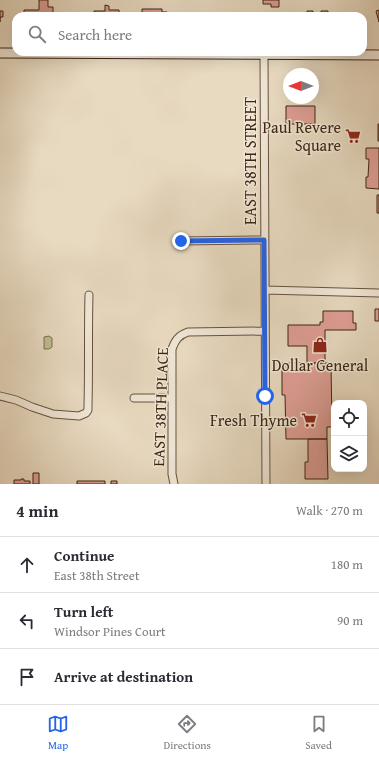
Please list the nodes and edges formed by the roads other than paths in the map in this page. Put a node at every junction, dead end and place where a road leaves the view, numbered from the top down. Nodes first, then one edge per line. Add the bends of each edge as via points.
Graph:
1 (0, 53) edge
2 (12, 53) edge
3 (367, 55) edge
4 (379, 55) edge
5 (264, 56) edge
6 (264, 240) junction
7 (181, 241) dead end
8 (265, 290) junction
9 (379, 293) edge
10 (89, 295) dead end
11 (265, 331) junction
12 (0, 396) edge
13 (134, 398) dead end
14 (172, 398) junction
15 (174, 484) edge
16 (266, 484) edge

1 - 2 main road
3 - 4 main road
5 - 6 street, EAST 38TH STREET
6 - 7 street
6 - 8 street, EAST 38TH STREET
8 - 9 street
8 - 11 street, EAST 38TH STREET
10 - 12 street via 86,413 79,416 53,414
11 - 14 street, EAST 38TH PLACE via 193,331 180,335 172,349
11 - 16 street, EAST 38TH STREET
13 - 14 street
14 - 15 street, EAST 38TH PLACE

